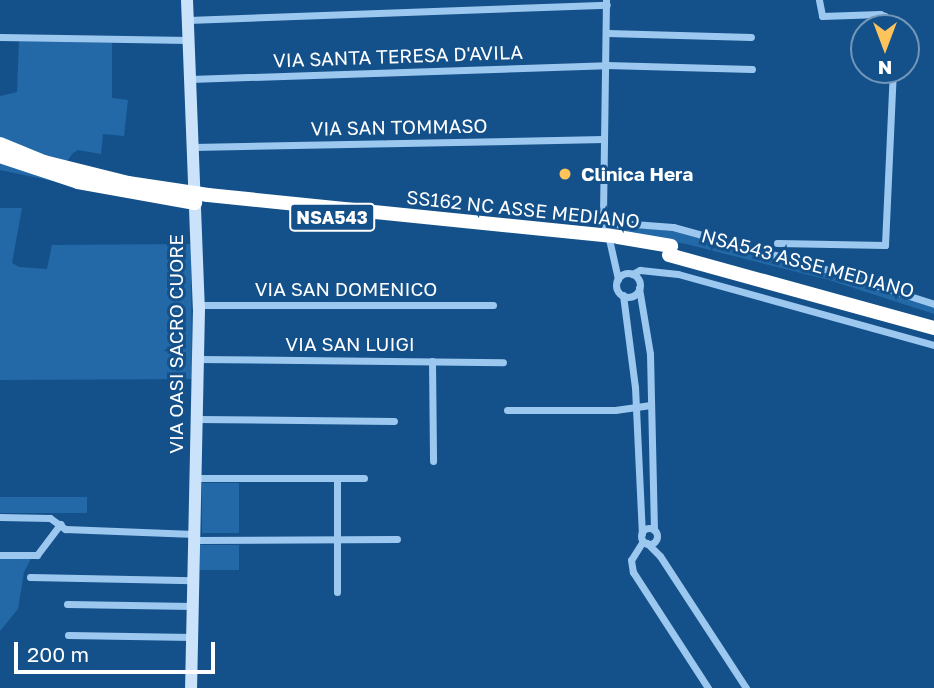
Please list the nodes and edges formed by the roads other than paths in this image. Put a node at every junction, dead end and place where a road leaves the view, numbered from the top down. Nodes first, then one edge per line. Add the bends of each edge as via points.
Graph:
1 (187, 0) edge
2 (819, 0) edge
3 (607, 3) edge
4 (850, 15) edge
5 (188, 20) junction
6 (607, 33) junction
7 (0, 37) edge
8 (751, 37) dead end
9 (189, 40) junction
10 (606, 65) junction
11 (752, 69) dead end
12 (191, 79) junction
13 (892, 84) edge
14 (604, 139) junction
15 (0, 144) edge
16 (193, 147) junction
17 (0, 156) edge
18 (606, 228) junction
19 (777, 243) dead end
20 (670, 251) junction
21 (625, 275) junction
22 (639, 288) junction
23 (623, 295) junction
24 (934, 304) edge
25 (198, 305) junction
26 (493, 305) dead end
27 (934, 318) edge
28 (934, 328) edge
29 (934, 345) edge
30 (198, 359) junction
31 (432, 361) junction
32 (503, 362) dead end
33 (637, 405) junction
34 (651, 405) junction
35 (507, 410) dead end
36 (197, 419) junction
37 (394, 421) dead end
38 (433, 461) dead end
39 (195, 478) junction
40 (337, 478) junction
41 (364, 478) dead end
42 (653, 501) junction
43 (641, 502) junction
44 (0, 517) edge
45 (60, 524) junction
46 (654, 530) junction
47 (194, 537) junction
48 (337, 538) junction
49 (397, 538) dead end
50 (644, 539) junction
51 (656, 540) junction
52 (0, 555) edge
53 (660, 556) junction
54 (30, 577) dead end
55 (193, 580) junction
56 (337, 592) dead end
57 (67, 604) dead end
58 (192, 606) junction
59 (68, 635) dead end
60 (192, 637) junction
61 (191, 688) edge
62 (708, 688) edge
63 (746, 688) edge

1 - 5 street, VIA OASI SACRO CUORE
2 - 4 street via 822,16
3 - 5 street
3 - 6 street
5 - 9 street, VIA OASI SACRO CUORE
6 - 8 street
6 - 10 street
7 - 9 street
9 - 12 street, VIA OASI SACRO CUORE
10 - 11 street, VIA SANTA TERESA D'AVILA
10 - 12 street, VIA SANTA TERESA D'AVILA
10 - 14 street
12 - 16 street, VIA OASI SACRO CUORE
13 - 19 street via 885,245
14 - 16 street, VIA SAN TOMMASO
14 - 18 street
15 - 20 highway, SS162 NC ASSE MEDIANO, bridge via 44,162 128,183 618,237
16 - 25 street, VIA OASI SACRO CUORE
17 - 20 highway, NSA543 ASSE MEDIANO / NSA543, bridge via 131,194
18 - 21 street via 612,264
18 - 24 street via 620,223 673,227
20 - 27 highway, NSA543 ASSE MEDIANO / NSA543
20 - 28 highway, SS162 NC ASSE MEDIANO
21 - 22 street
21 - 23 street via 618,289
21 - 29 street via 640,270 678,274
22 - 23 street via 632,297
22 - 34 street via 649,341
23 - 33 street
25 - 26 street, VIA SAN DOMENICO
25 - 30 street, VIA OASI SACRO CUORE
30 - 31 street, VIA SAN LUIGI
30 - 36 street, VIA OASI SACRO CUORE
31 - 32 street, VIA SAN LUIGI
31 - 38 street
33 - 34 street
33 - 35 street via 615,410
33 - 43 street
34 - 42 street
36 - 37 street
36 - 39 street, VIA OASI SACRO CUORE
39 - 40 street
39 - 47 street, VIA OASI SACRO CUORE
40 - 41 street
40 - 48 street
42 - 43 street
42 - 46 street
43 - 50 street
44 - 45 street via 50,517
45 - 47 street via 65,530
45 - 52 street via 37,555
46 - 50 street via 647,529
46 - 51 street
47 - 48 street
47 - 55 street, VIA OASI SACRO CUORE
48 - 49 street
48 - 56 street
50 - 51 street
50 - 53 street
50 - 62 street via 631,560 633,572
51 - 53 street
53 - 63 street
54 - 55 street
55 - 58 street, VIA OASI SACRO CUORE
57 - 58 street
58 - 60 street, VIA OASI SACRO CUORE
59 - 60 street
60 - 61 street, VIA OASI SACRO CUORE

